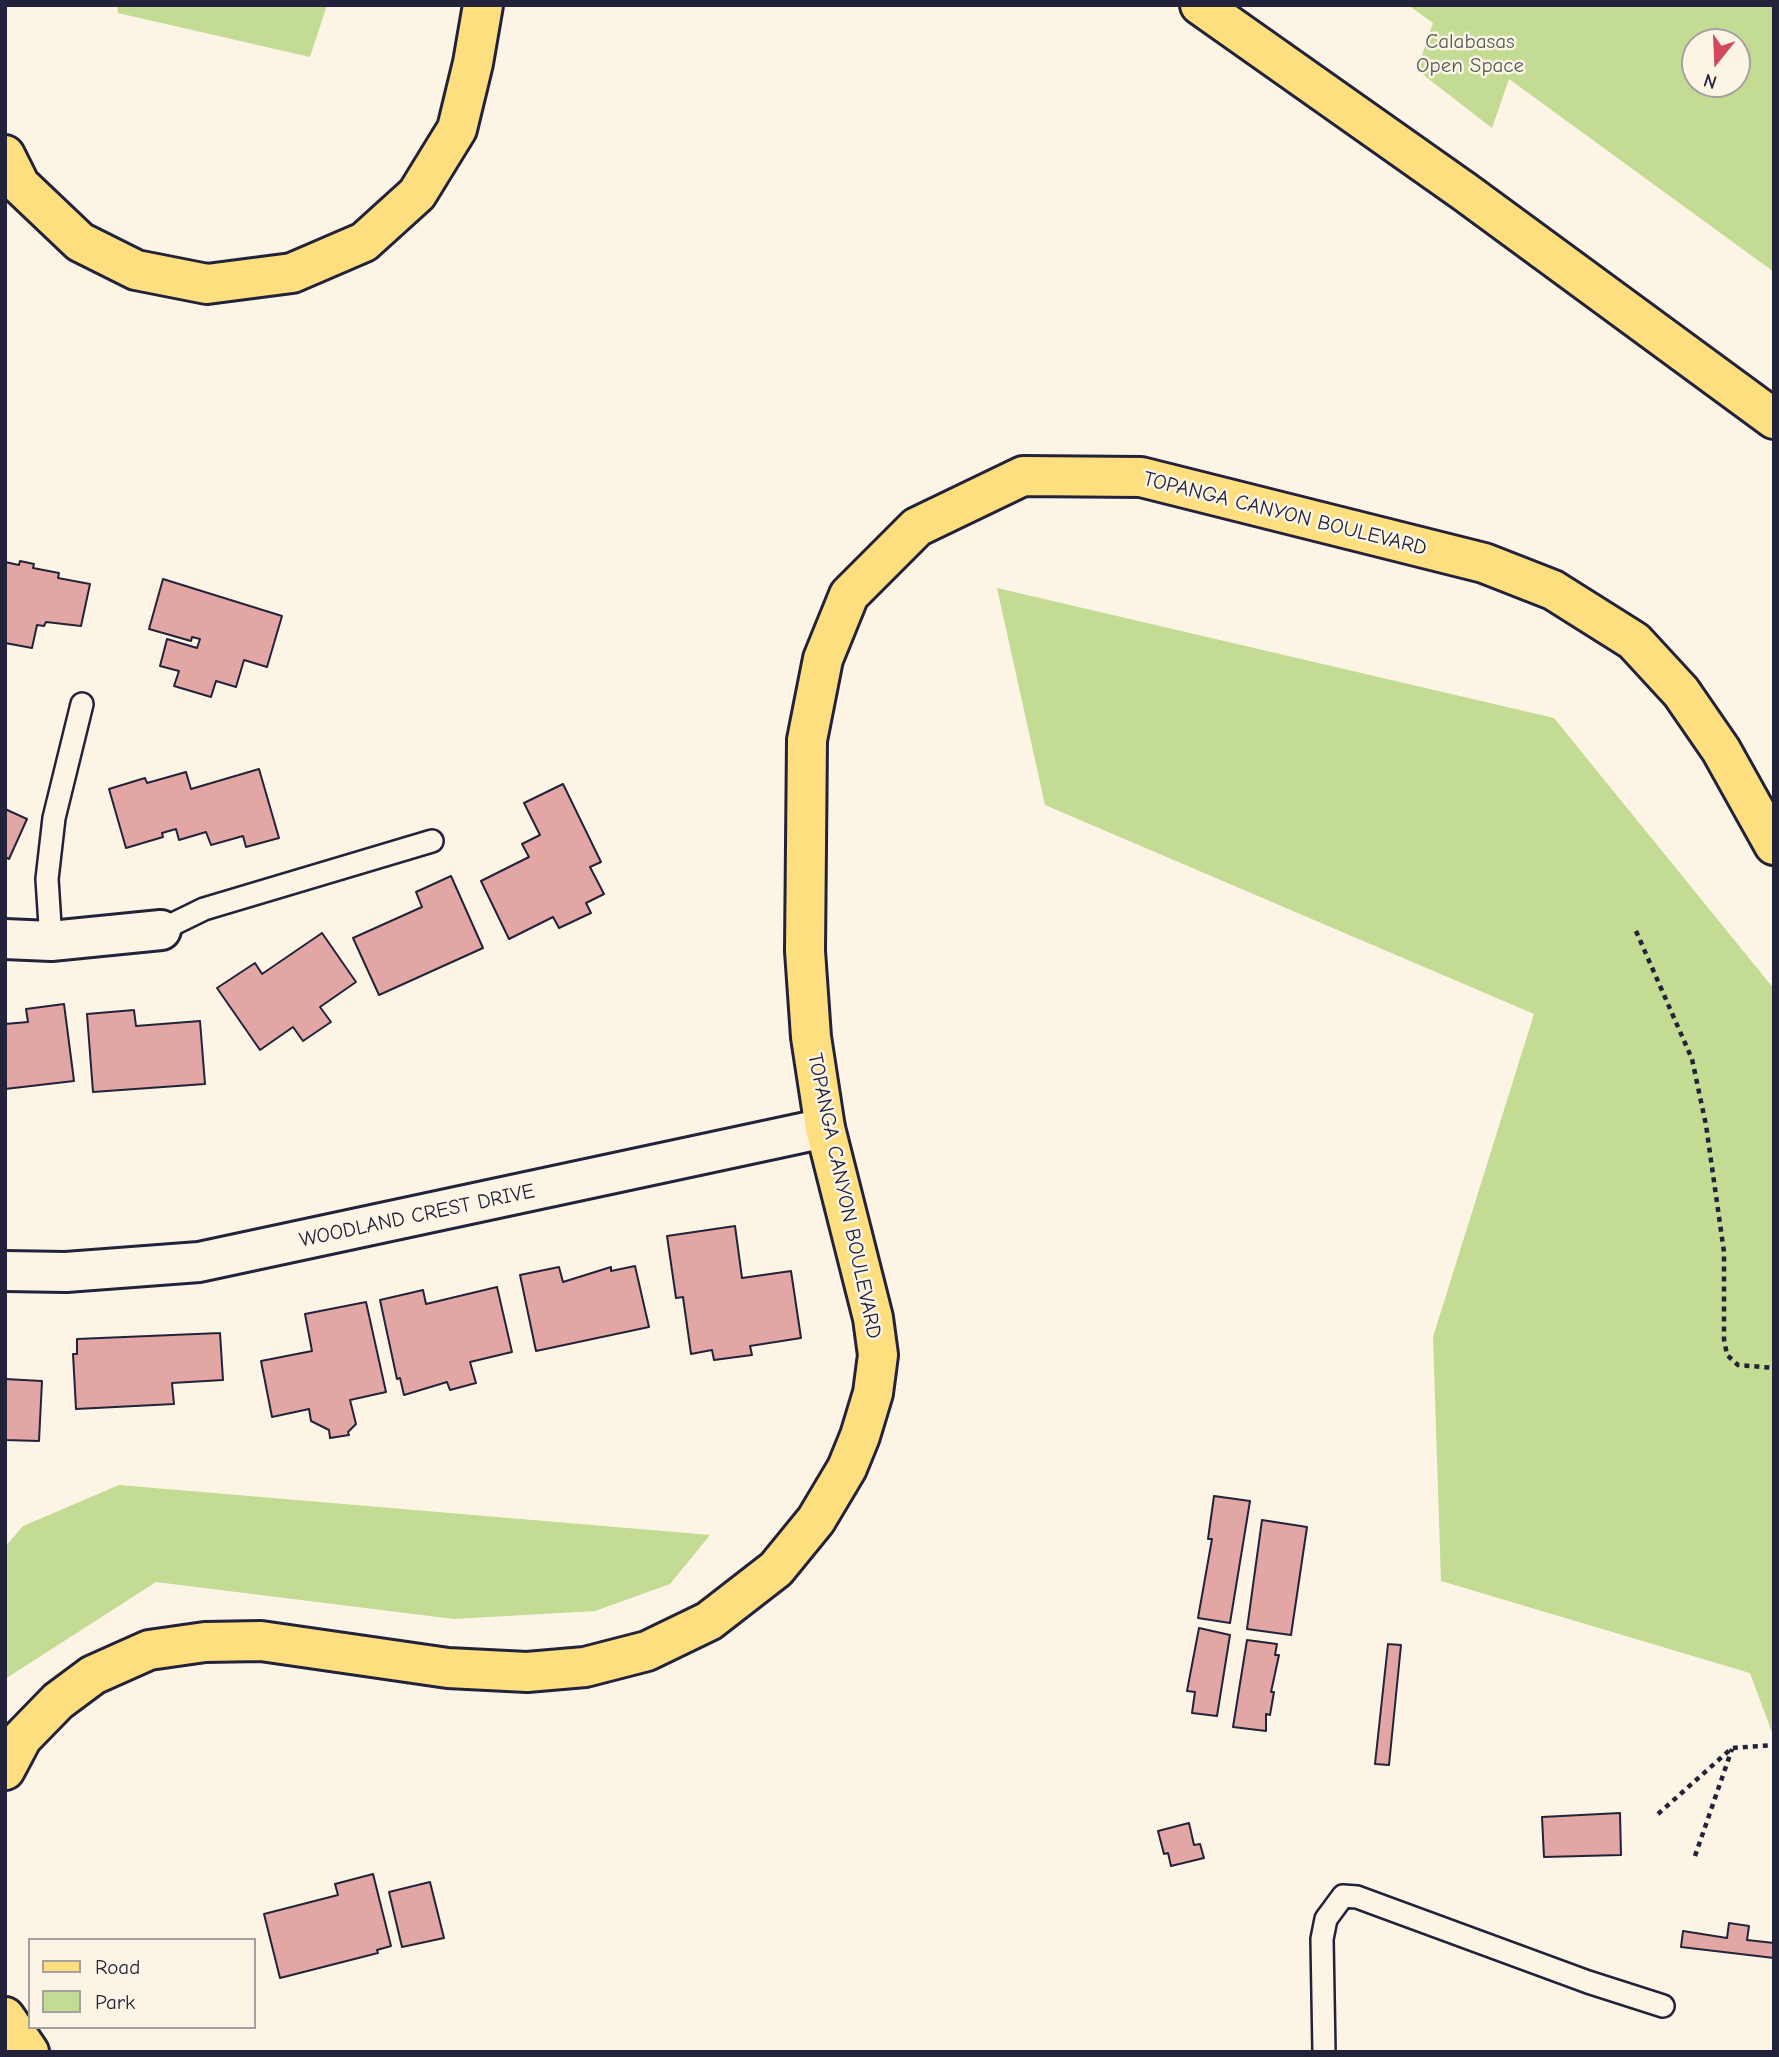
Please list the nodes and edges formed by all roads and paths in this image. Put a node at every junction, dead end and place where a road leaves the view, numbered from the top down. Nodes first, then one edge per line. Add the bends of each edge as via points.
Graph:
1 (482, 5) edge
2 (1200, 5) edge
3 (5, 155) edge
4 (1774, 419) edge
5 (82, 704) dead end
6 (432, 841) dead end
7 (1774, 845) edge
8 (161, 930) joint
9 (1636, 931) dead end
10 (5, 939) edge
11 (51, 941) junction
12 (825, 1128) junction
13 (5, 1271) edge
14 (1774, 1368) edge
15 (1774, 1745) edge
16 (1732, 1748) junction
17 (5, 1770) edge
18 (1658, 1814) dead end
19 (1695, 1856) dead end
20 (1663, 2006) dead end
21 (1324, 2052) edge

1 - 3 main road via 457,129 417,194 364,242 292,273 207,284 136,270 80,242 20,185
2 - 4 main road
5 - 11 lane via 54,818 47,879
6 - 8 lane via 204,909
7 - 12 main road, TOPANGA CANYON BOULEVARD via 1721,750 1681,692 1634,641 1553,590 1484,563 1141,477 1023,477 916,527 849,595 823,659 807,740 804,818 805,951 811,1037
8 - 11 street
9 - 14 path via 1692,1059 1724,1252 1727,1355 1738,1365
10 - 11 street
12 - 13 street, WOODLAND CREST DRIVE via 199,1262 66,1272
12 - 17 main road, TOPANGA CANYON BOULEVARD via 873,1318 877,1355 873,1393 847,1468 816,1520 776,1569 709,1621 647,1651 585,1667 527,1672 448,1668 261,1641 149,1650 93,1675 58,1701 22,1738
15 - 16 path
16 - 18 path
16 - 19 path
20 - 21 lane via 1357,1897 1343,1896 1326,1919 1322,1939

